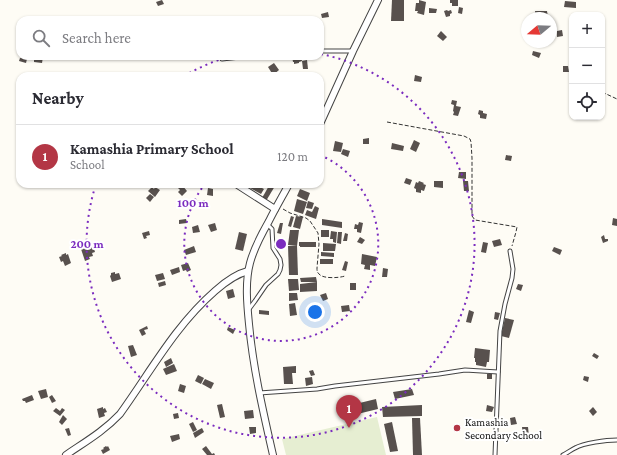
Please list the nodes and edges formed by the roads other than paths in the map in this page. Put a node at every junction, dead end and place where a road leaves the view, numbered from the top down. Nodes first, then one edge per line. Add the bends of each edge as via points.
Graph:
1 (378, 0) edge
2 (324, 51) edge
3 (353, 51) junction
4 (324, 115) edge
5 (243, 188) edge
6 (287, 188) edge
7 (276, 207) junction
8 (267, 224) junction
9 (510, 250) road end
10 (248, 271) junction
11 (248, 310) junction
12 (498, 372) junction
13 (259, 393) junction
14 (617, 440) edge
15 (66, 455) edge
16 (273, 455) edge
17 (495, 455) edge
18 (563, 455) edge

1 - 3 street
2 - 3 lane
3 - 4 street
5 - 7 street
6 - 7 street
7 - 8 street
8 - 10 street
8 - 11 lane via 272,229 273,248 280,259 280,270
9 - 12 lane via 513,269 500,331
10 - 11 street
10 - 15 street via 231,279 207,298 167,344 116,418
11 - 13 street via 253,363
12 - 13 lane via 465,370 317,389
12 - 17 lane
13 - 16 street
14 - 18 lane via 579,446

